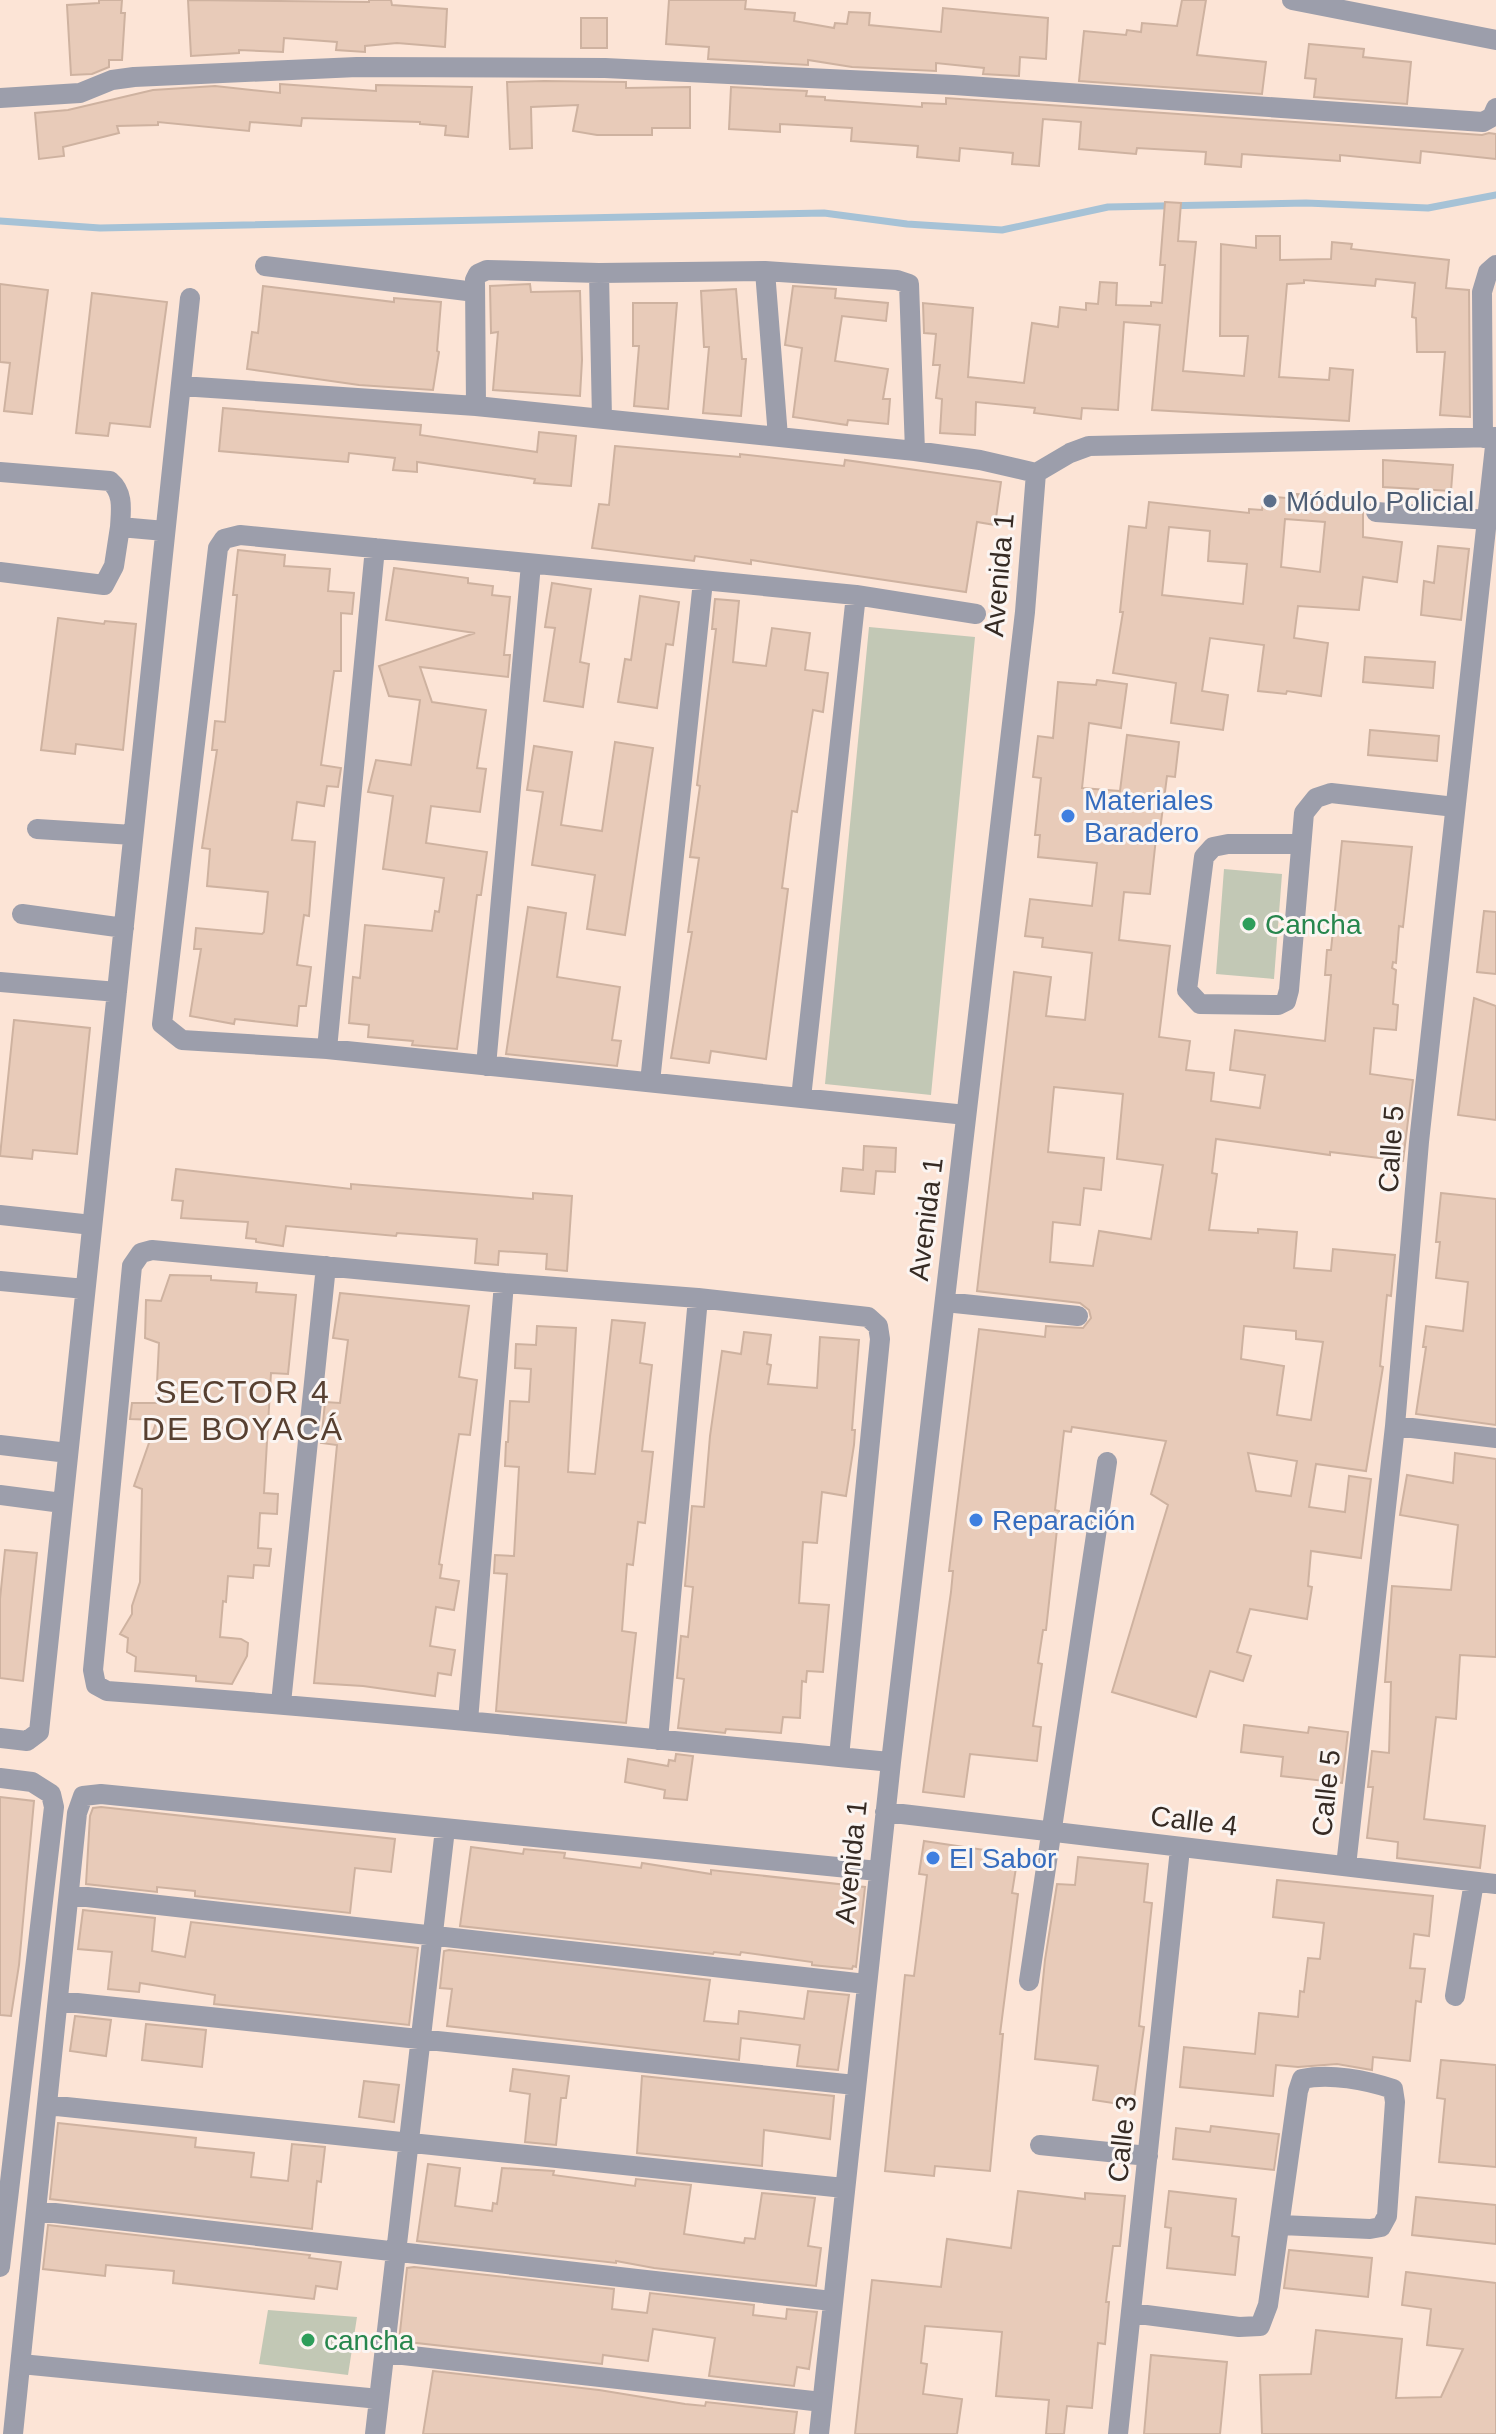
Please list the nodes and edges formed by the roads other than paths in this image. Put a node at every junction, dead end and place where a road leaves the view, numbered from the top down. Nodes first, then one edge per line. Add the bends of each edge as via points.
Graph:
1 (1292, 0) edge
2 (1496, 40) edge
3 (0, 98) edge
4 (1496, 108) edge
5 (1496, 265) edge
6 (265, 266) dead end
7 (765, 271) junction
8 (599, 273) junction
9 (475, 292) junction
10 (190, 298) dead end
11 (181, 386) junction
12 (476, 406) junction
13 (602, 419) junction
14 (778, 437) junction
15 (1490, 438) edge
16 (915, 451) junction
17 (0, 472) edge
18 (1036, 473) junction
19 (1376, 512) dead end
20 (1488, 520) junction
21 (120, 527) junction
22 (165, 531) junction
23 (375, 548) junction
24 (531, 564) junction
25 (0, 572) edge
26 (703, 581) junction
27 (856, 595) junction
28 (976, 614) dead end
29 (1486, 632) edge
30 (1455, 807) junction
31 (37, 829) dead end
32 (133, 835) junction
33 (1301, 844) junction
34 (22, 914) dead end
35 (124, 928) junction
36 (0, 982) edge
37 (117, 992) junction
38 (327, 1049) junction
39 (486, 1066) junction
40 (650, 1082) junction
41 (801, 1098) junction
42 (966, 1115) junction
43 (0, 1215) edge
44 (92, 1225) junction
45 (326, 1266) junction
46 (0, 1281) edge
47 (504, 1283) junction
48 (85, 1289) junction
49 (698, 1298) junction
50 (945, 1302) junction
51 (1078, 1316) dead end
52 (1395, 1426) junction
53 (1496, 1438) edge
54 (0, 1445) edge
55 (68, 1453) junction
56 (1107, 1462) dead end
57 (0, 1495) edge
58 (62, 1503) junction
59 (281, 1703) junction
60 (468, 1721) junction
61 (0, 1738) edge
62 (658, 1740) junction
63 (839, 1757) junction
64 (891, 1762) junction
65 (0, 1778) edge
66 (885, 1812) junction
67 (445, 1829) junction
68 (1051, 1832) junction
69 (1180, 1849) junction
70 (1346, 1866) junction
71 (878, 1871) junction
72 (1474, 1882) junction
73 (1496, 1884) edge
74 (69, 1895) junction
75 (432, 1937) junction
76 (1029, 1981) dead end
77 (866, 1984) junction
78 (1455, 1996) dead end
79 (58, 2001) junction
80 (420, 2040) junction
81 (855, 2085) junction
82 (47, 2105) junction
83 (9, 2117) edge
84 (409, 2142) junction
85 (1040, 2145) dead end
86 (1148, 2156) junction
87 (844, 2188) junction
88 (37, 2211) junction
89 (1281, 2225) junction
90 (397, 2250) junction
91 (0, 2267) edge
92 (832, 2301) junction
93 (1131, 2313) junction
94 (385, 2353) junction
95 (21, 2364) junction
96 (379, 2399) junction
97 (822, 2402) junction
98 (13, 2434) edge
99 (375, 2434) edge
100 (819, 2434) edge
101 (1118, 2434) edge

1 - 2 street
3 - 4 street via 80,93 134,77 357,67 590,68 954,85 1483,122
5 - 15 street, Calle 5 via 1482,292
6 - 9 street
7 - 8 street
7 - 14 street
7 - 16 street via 909,284
8 - 9 street via 487,270 478,274
8 - 13 street
9 - 12 street
10 - 11 street
11 - 12 street
11 - 22 street
12 - 13 street
13 - 14 street
14 - 16 street
15 - 18 street via 1089,446
15 - 20 street, Calle 5
16 - 18 street
17 - 21 street via 110,481 121,498
18 - 42 street, Avenida 1 via 1025,612
19 - 20 street
20 - 29 street, Calle 5
21 - 22 street
21 - 25 street via 114,566 104,585
22 - 32 street
23 - 24 street
23 - 38 street
23 - 38 street via 240,535 224,539 218,548 162,1024 182,1040
24 - 26 street
24 - 39 street
26 - 27 street
26 - 40 street
27 - 28 street
27 - 41 street
29 - 30 street, Calle 5
30 - 33 street via 1331,793 1316,798 1304,813
30 - 52 street, Calle 5
31 - 32 street
32 - 35 street
33 - 33 street via 1286,1001 1200,1004 1187,990 1204,857 1213,847 1228,844
34 - 35 street
35 - 37 street
36 - 37 street
37 - 44 street
38 - 39 street
39 - 40 street
40 - 41 street
41 - 42 street
42 - 50 street, Avenida 1
43 - 44 street
44 - 48 street
45 - 47 street
45 - 59 street
45 - 59 street via 152,1250 141,1253 132,1266 93,1670 96,1685 107,1691
46 - 48 street
47 - 49 street
47 - 60 street
48 - 55 street
49 - 62 street
49 - 63 street via 852,1314 878,1326
50 - 51 street
50 - 64 street, Avenida 1
52 - 53 street
52 - 70 street, Calle 5
54 - 55 street
55 - 58 street
56 - 68 street
57 - 58 street
58 - 61 street via 39,1732 27,1741
59 - 60 street
60 - 62 street
62 - 63 street
63 - 64 street
64 - 66 street, Avenida 1
65 - 83 street via 32,1782 51,1794 54,1807
66 - 68 street, Calle 4
66 - 71 street, Avenida 1
67 - 71 street
67 - 74 street via 83,1796
67 - 75 street
68 - 69 street, Calle 4
68 - 76 street
69 - 70 street, Calle 4
69 - 86 street, Calle 3
70 - 72 street, Calle 4
71 - 77 street, Avenida 1
72 - 73 street, Calle 4
72 - 78 street
74 - 75 street
74 - 79 street
75 - 77 street
75 - 80 street
77 - 81 street, Avenida 1
79 - 80 street
79 - 82 street
80 - 81 street
80 - 84 street
81 - 87 street, Avenida 1
82 - 84 street
82 - 88 street
83 - 91 street
84 - 87 street
84 - 90 street
85 - 86 street
86 - 93 street, Calle 3
87 - 92 street, Avenida 1
88 - 90 street
88 - 95 street
89 - 89 street via 1302,2079 1317,2076 1393,2089 1387,2216 1381,2227
89 - 93 street via 1260,2326
90 - 92 street
90 - 94 street
92 - 97 street, Avenida 1
93 - 101 street, Calle 3
94 - 96 street
94 - 97 street
95 - 96 street
95 - 98 street
96 - 99 street
97 - 100 street, Avenida 1

